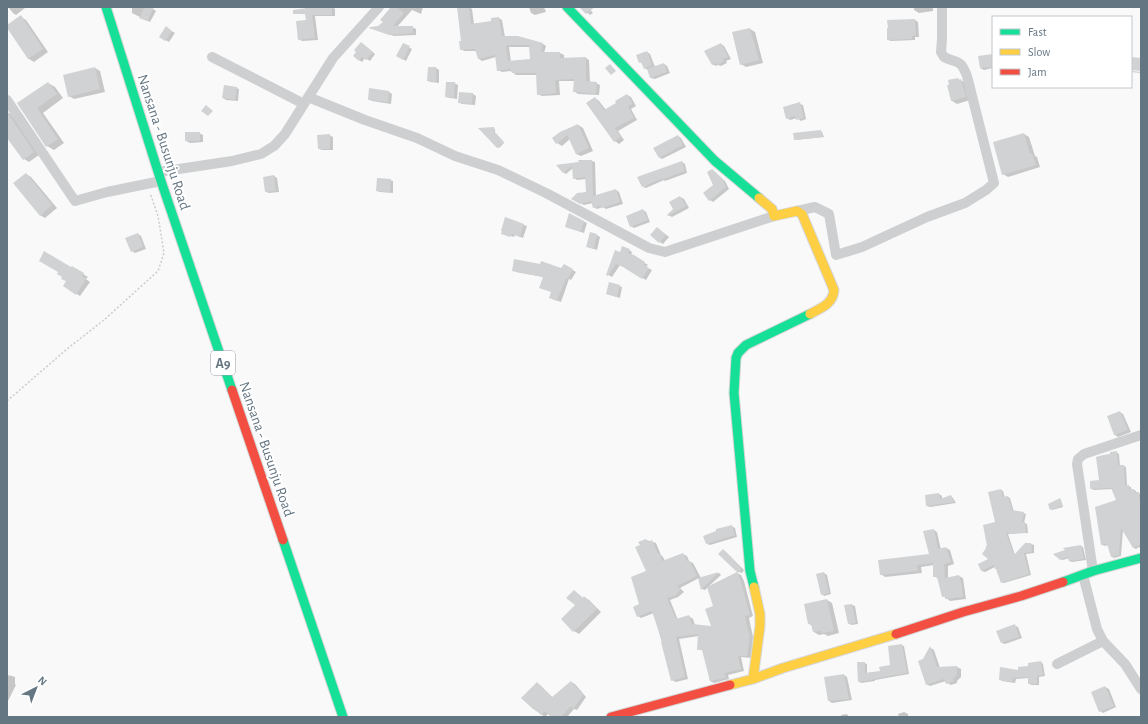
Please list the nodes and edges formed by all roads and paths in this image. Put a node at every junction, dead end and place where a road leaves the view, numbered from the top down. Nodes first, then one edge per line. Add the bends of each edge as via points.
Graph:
1 (106, 7) edge
2 (379, 7) edge
3 (567, 7) edge
4 (942, 7) edge
5 (212, 57) dead end
6 (7, 100) edge
7 (306, 100) junction
8 (160, 176) junction
9 (146, 184) junction
10 (797, 211) junction
11 (774, 216) junction
12 (7, 401) edge
13 (1141, 435) edge
14 (1141, 558) edge
15 (1093, 571) junction
16 (1083, 575) junction
17 (1103, 641) junction
18 (1057, 664) dead end
19 (752, 679) junction
20 (1141, 689) edge
21 (343, 717) edge
22 (612, 717) edge

1 - 8 street, Nansana - Busunju Road / A9
2 - 7 street via 333,58
3 - 11 street via 715,160 772,209
4 - 10 street via 941,52 944,57 963,66 994,183 965,203 927,217 862,247 836,255 829,214 815,207
5 - 7 street
6 - 9 street via 75,201
7 - 8 street via 286,134 261,154
7 - 11 street via 417,138 455,156 498,170 649,248 665,252
8 - 9 street
8 - 21 street, Nansana - Busunju Road / A9
9 - 12 path via 158,216 164,253 158,270 104,320
10 - 11 street
10 - 19 street via 802,214 833,287 832,299 827,305 746,345 736,358 734,393 750,571 760,614
13 - 15 street via 1084,454 1078,459
14 - 15 street
15 - 16 street
16 - 17 street via 1097,629
16 - 19 street
17 - 18 street
17 - 20 street via 1125,664
19 - 22 street

